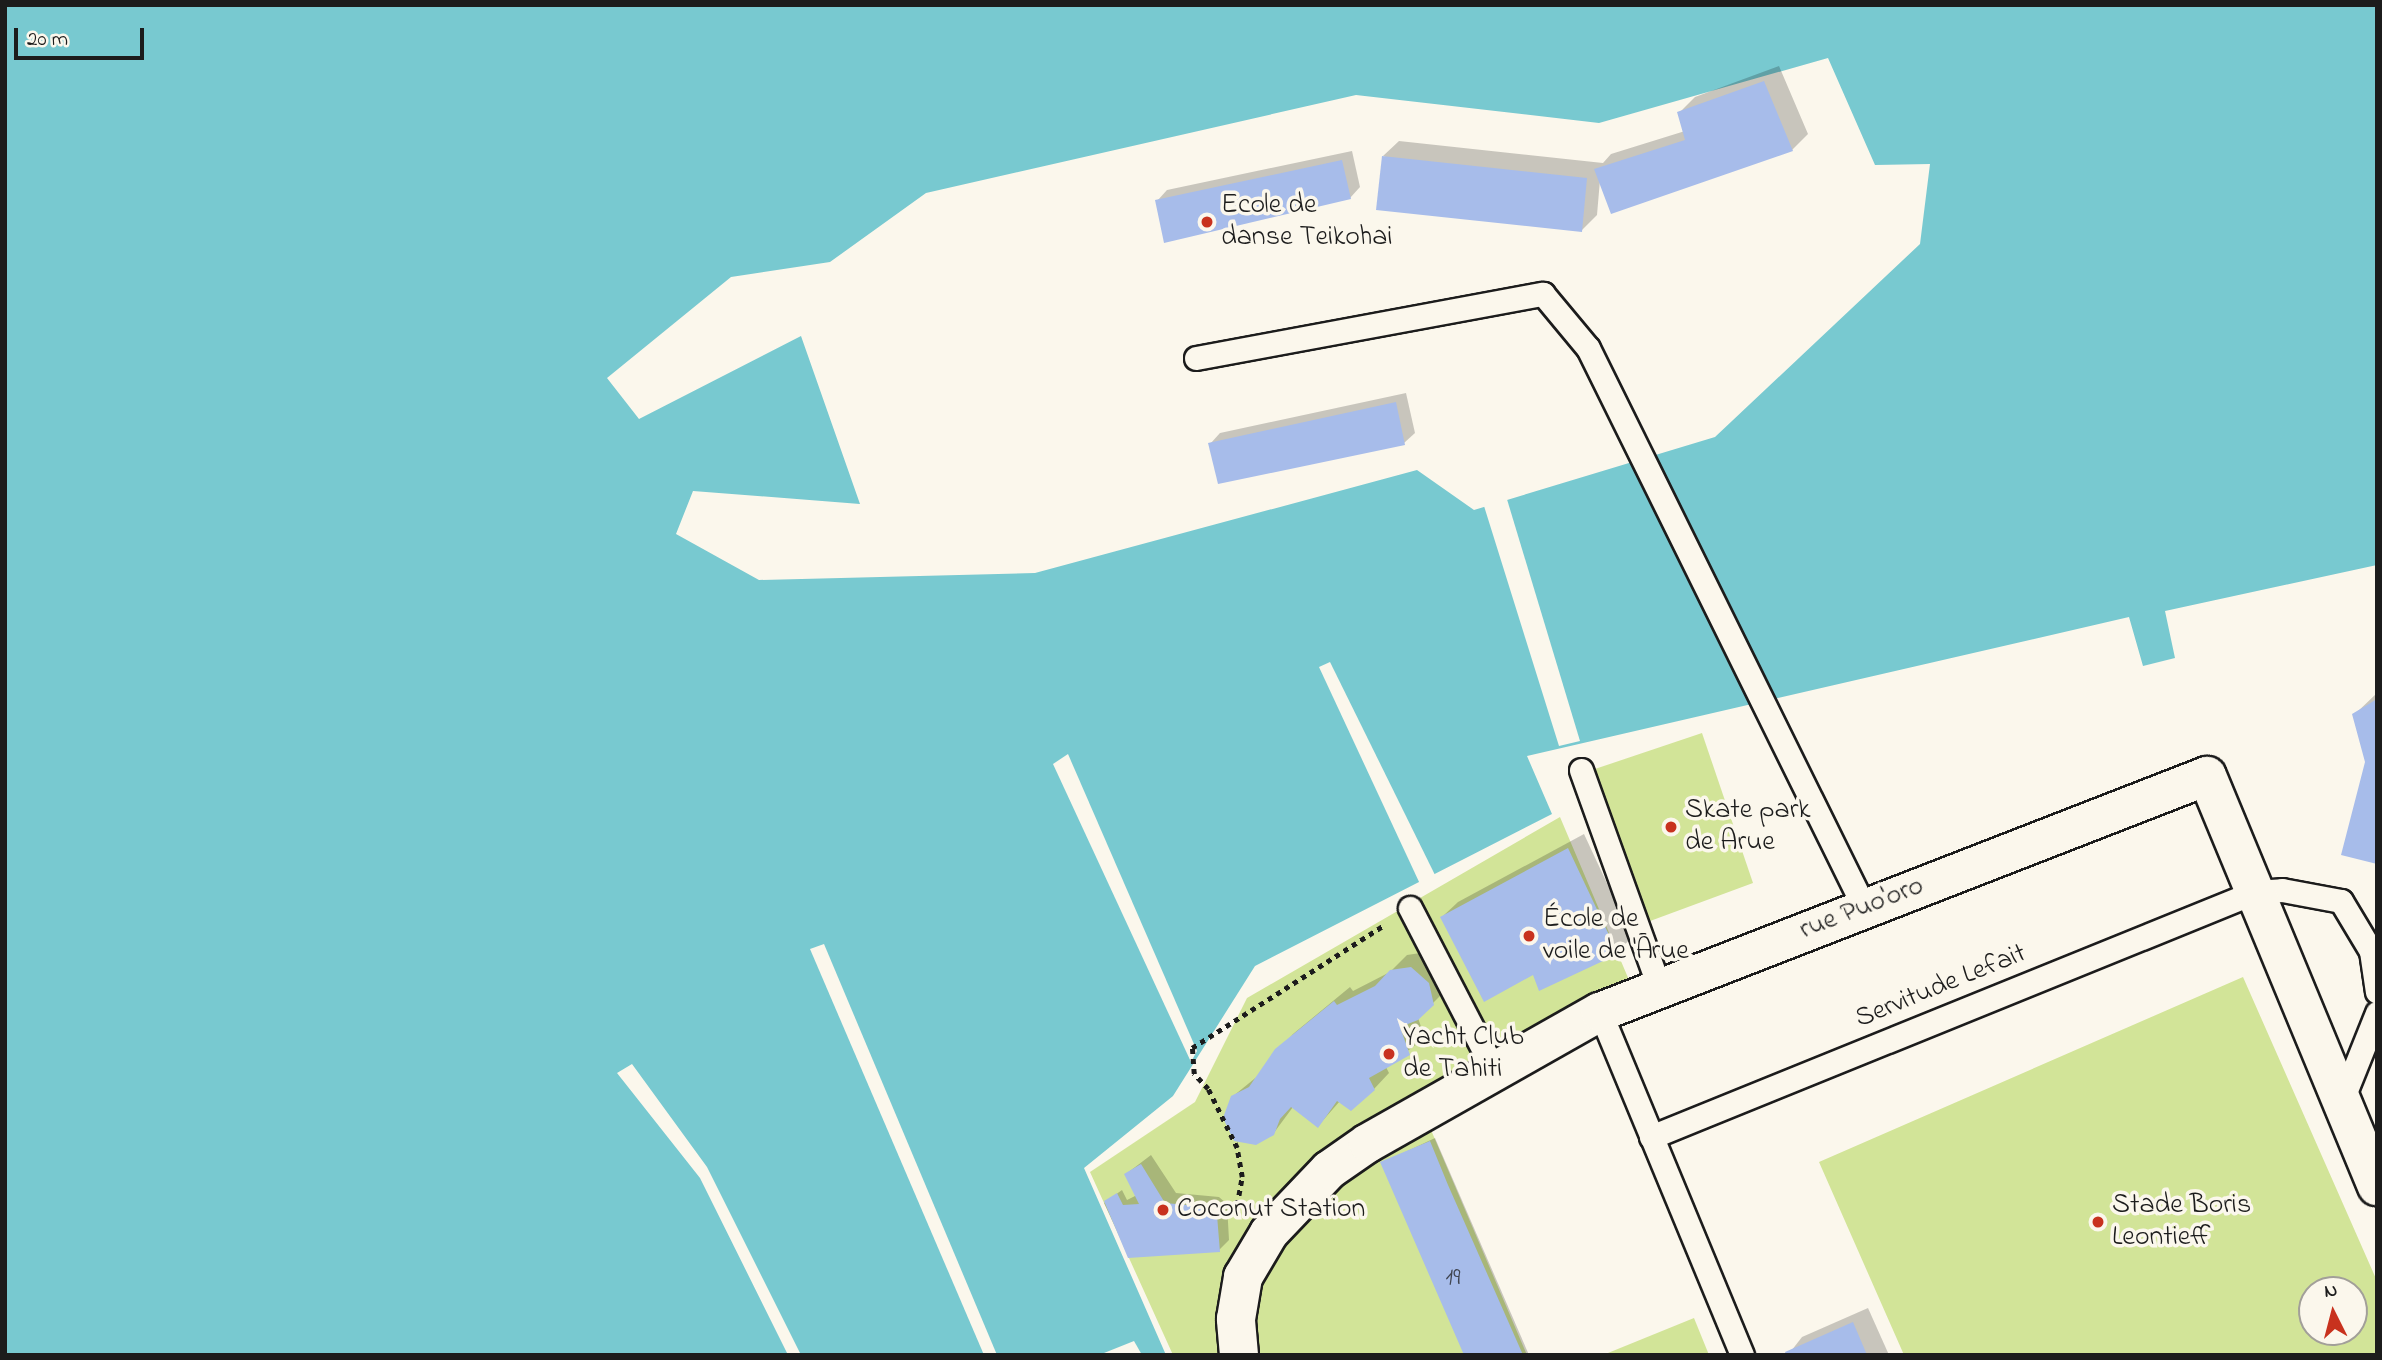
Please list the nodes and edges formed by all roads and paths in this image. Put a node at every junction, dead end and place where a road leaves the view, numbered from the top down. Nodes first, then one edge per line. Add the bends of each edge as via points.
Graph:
1 (1196, 358) dead end
2 (1581, 770) dead end
3 (2255, 892) junction
4 (1410, 908) joint
5 (1865, 909) junction
6 (1659, 987) junction
7 (2377, 992) edge
8 (1600, 1012) junction
9 (2377, 1013) edge
10 (1494, 1070) junction
11 (2342, 1100) junction
12 (1651, 1138) junction
13 (2377, 1186) edge
14 (1235, 1217) dead end
15 (1239, 1355) edge
16 (1742, 1355) edge

1 - 5 lane via 1543,294 1588,348
2 - 6 lane
3 - 5 street, rue Puo'oro via 2207,776
3 - 7 lane via 2282,890 2341,901 2371,951
3 - 11 street, rue Puo'oro
3 - 12 lane, Servitude Lefait
4 - 10 lane
4 - 14 path via 1192,1048 1194,1074 1208,1089 1237,1149 1242,1177
5 - 6 street, rue Puo'oro
6 - 8 street, rue Puo'oro
8 - 10 street, rue Puo'oro
8 - 12 lane
9 - 11 lane
10 - 15 street, rue Puo'oro via 1368,1143 1329,1170 1299,1199 1269,1233 1243,1277 1236,1319
11 - 13 street, rue Puo'oro
12 - 16 lane

